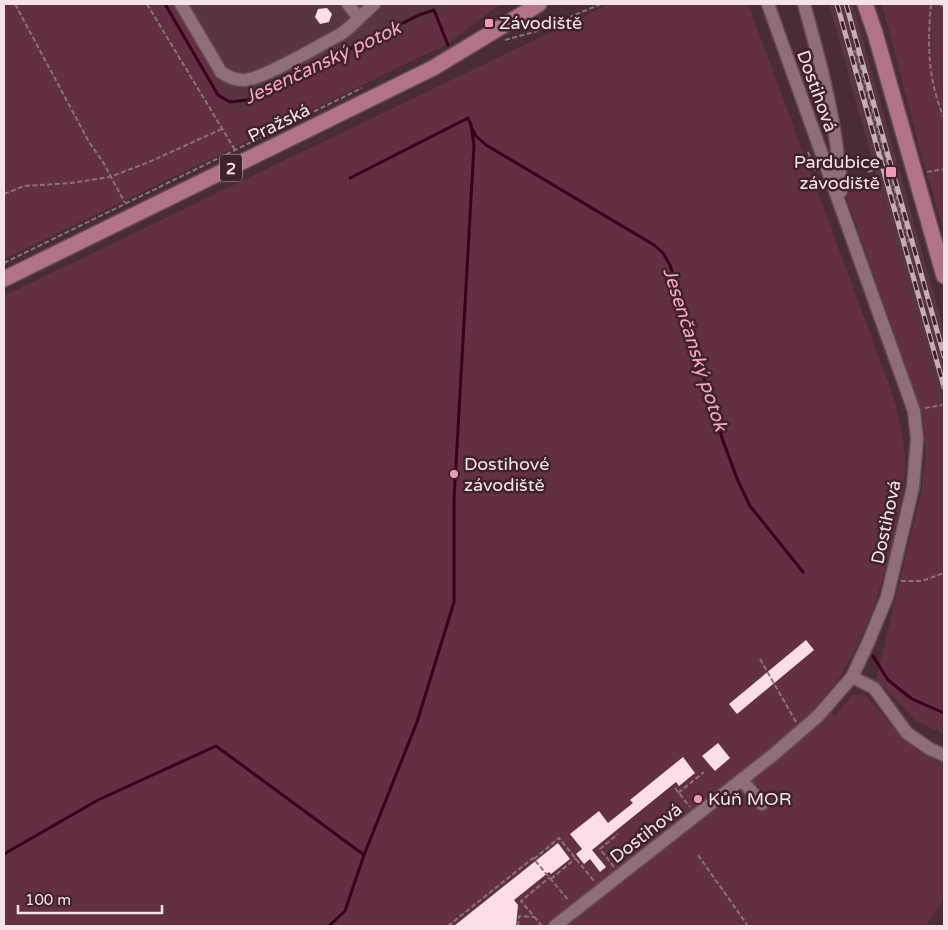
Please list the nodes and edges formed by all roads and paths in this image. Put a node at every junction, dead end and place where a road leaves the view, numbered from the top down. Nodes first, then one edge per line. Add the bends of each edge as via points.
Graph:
1 (15, 4) edge
2 (147, 4) edge
3 (181, 4) edge
4 (348, 4) edge
5 (374, 4) edge
6 (539, 4) edge
7 (601, 4) edge
8 (768, 4) edge
9 (804, 4) edge
10 (864, 4) edge
11 (868, 4) edge
12 (931, 4) edge
13 (940, 4) edge
14 (944, 7) edge
15 (359, 18) junction
16 (875, 33) junction
17 (502, 40) dead end
18 (365, 87) dead end
19 (944, 118) edge
20 (224, 128) junction
21 (235, 150) junction
22 (885, 167) junction
23 (944, 169) edge
24 (868, 172) dead end
25 (923, 172) dead end
26 (110, 177) junction
27 (841, 191) dead end
28 (4, 194) edge
29 (125, 203) junction
30 (4, 262) edge
31 (944, 276) edge
32 (4, 279) edge
33 (942, 405) dead end
34 (914, 411) junction
35 (944, 573) edge
36 (892, 579) junction
37 (760, 659) dead end
38 (852, 677) junction
39 (802, 730) junction
40 (944, 755) edge
41 (704, 772) dead end
42 (742, 780) junction
43 (675, 788) dead end
44 (678, 793) junction
45 (762, 804) dead end
46 (693, 811) dead end
47 (618, 834) dead end
48 (698, 855) dead end
49 (576, 858) junction
50 (534, 859) junction
51 (617, 870) dead end
52 (550, 878) junction
53 (598, 886) dead end
54 (573, 905) dead end
55 (534, 917) junction
56 (448, 926) edge
57 (518, 926) edge
58 (542, 926) edge
59 (555, 926) edge
60 (748, 926) edge

1 - 26 path
2 - 20 path
3 - 15 street via 221,72 229,78 244,81 261,76 340,34
4 - 15 street
5 - 15 street
6 - 32 main road, Pražská / 2 via 433,68
7 - 17 path via 534,32
8 - 34 street, Dostihová
9 - 27 street via 832,117
10 - 16 main road
11 - 16 main road
12 - 19 path via 928,50 932,81
13 - 14 path
16 - 31 main road
18 - 21 path
20 - 21 path
20 - 26 path
21 - 29 path
22 - 22 path via 906,242 909,241 856,52 853,52
22 - 24 path
23 - 25 path
26 - 28 path via 24,186
26 - 29 path
29 - 30 path
33 - 34 path
34 - 36 street, Dostihová via 917,439 913,487
35 - 36 path via 922,582
36 - 38 street, Dostihová
37 - 39 path
38 - 39 street, Dostihová
38 - 40 street via 874,688 907,733
39 - 42 street, Dostihová
41 - 44 path
42 - 45 street
42 - 59 street, Dostihová
43 - 44 path
44 - 46 path
47 - 51 path via 600,849
48 - 60 path
49 - 50 path via 559,838
49 - 52 path
49 - 53 path
50 - 52 path
50 - 56 path
52 - 54 path
52 - 55 path via 521,901
55 - 57 path via 519,916
55 - 58 path

